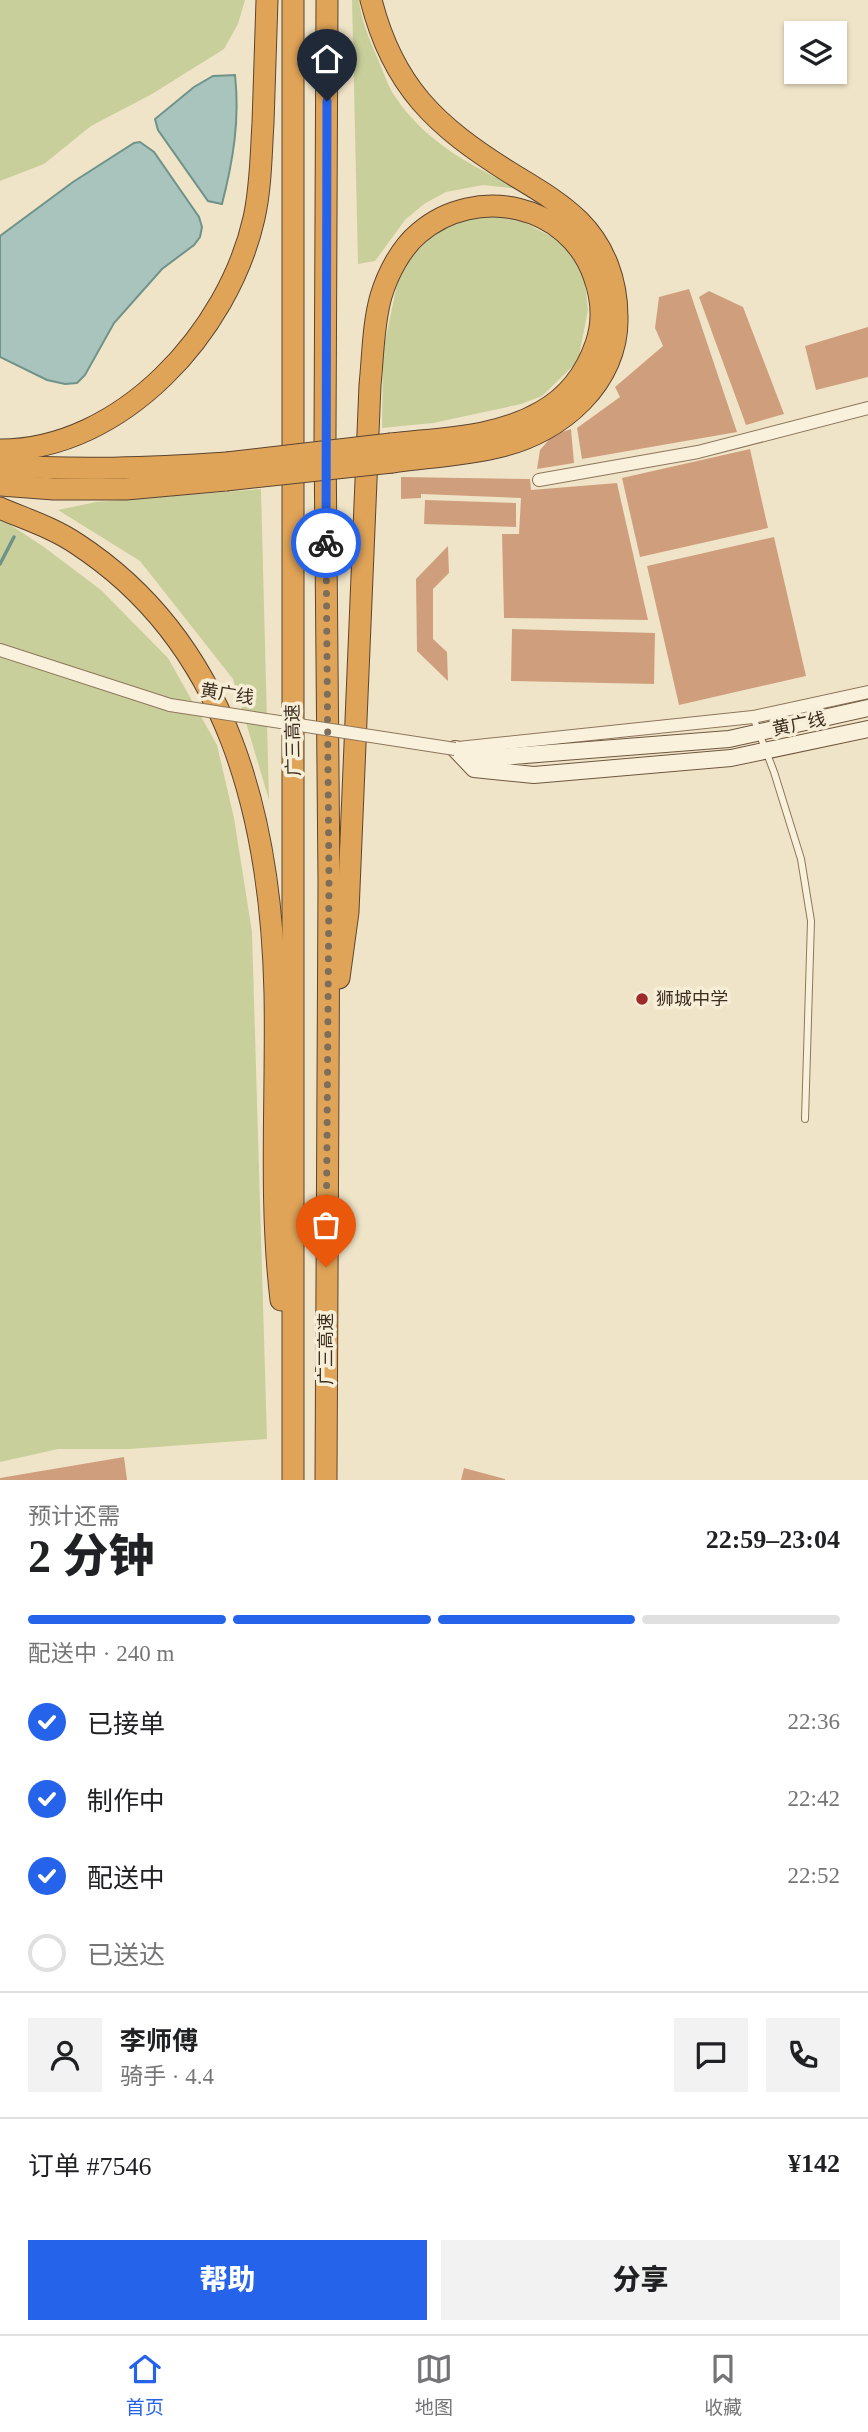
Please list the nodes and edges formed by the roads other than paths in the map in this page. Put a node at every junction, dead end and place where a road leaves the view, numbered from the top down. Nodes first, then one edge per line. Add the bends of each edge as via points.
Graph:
1 (267, 0) edge
2 (293, 0) edge
3 (327, 0) edge
4 (371, 0) edge
5 (868, 408) edge
6 (0, 450) edge
7 (391, 453) junction
8 (0, 465) edge
9 (226, 472) junction
10 (539, 480) dead end
11 (0, 485) edge
12 (0, 508) edge
13 (0, 650) edge
14 (868, 692) edge
15 (868, 708) edge
16 (756, 725) junction
17 (868, 729) edge
18 (454, 749) junction
19 (766, 751) junction
20 (327, 1073) junction
21 (805, 1118) dead end
22 (291, 1393) junction
23 (293, 1480) edge
24 (326, 1480) edge

1 - 6 highway via 254,218 219,306 202,334 162,378 114,415 60,440
2 - 22 highway, 广三高速
3 - 20 highway, 广三高速
4 - 7 highway via 386,47 413,93 459,138 578,220 603,255 617,302 617,327 605,370 579,405 557,422 503,446
5 - 10 street via 698,452
7 - 9 highway, bridge
7 - 20 highway via 519,423 563,397 579,379 599,336 599,290 591,266 564,230 527,210 495,205 463,209 441,218 402,250 381,296 370,385 348,912
8 - 9 highway
9 - 11 highway via 126,489
12 - 22 highway via 76,543 137,593 186,650 239,756 255,813 271,919 275,1250
13 - 18 street, 黄广线, bridge via 170,705
14 - 16 street
15 - 16 street, 黄广线
16 - 18 street, 黄广线 via 729,739 487,758
16 - 19 lane
17 - 19 street, 黄广线
18 - 19 street, 黄广线 via 474,769 534,775
19 - 21 lane via 801,859 811,921
20 - 24 highway, 广三高速
22 - 23 highway, 广三高速

